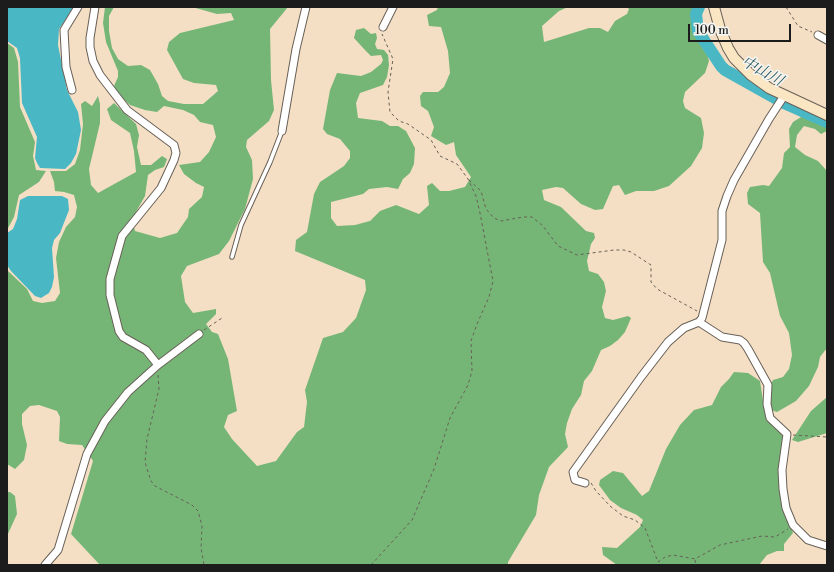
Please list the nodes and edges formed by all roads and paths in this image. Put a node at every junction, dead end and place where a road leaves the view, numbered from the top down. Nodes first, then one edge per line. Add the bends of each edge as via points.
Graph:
1 (78, 7) edge
2 (95, 7) edge
3 (306, 7) edge
4 (393, 7) edge
5 (714, 7) edge
6 (786, 7) edge
7 (383, 27) joint
8 (818, 35) joint
9 (827, 40) edge
10 (72, 90) dead end
11 (782, 100) junction
12 (827, 115) edge
13 (282, 131) joint
14 (468, 180) junction
15 (232, 257) dead end
16 (704, 314) junction
17 (222, 318) dead end
18 (698, 322) junction
19 (199, 334) joint
20 (158, 365) junction
21 (787, 434) junction
22 (827, 437) edge
23 (585, 483) joint
24 (793, 525) junction
25 (827, 546) edge
26 (695, 559) junction
27 (45, 565) edge
28 (204, 565) edge
29 (372, 565) edge
30 (696, 565) edge

1 - 10 street via 64,30 66,66
2 - 20 street via 90,47 100,75 127,110 174,145 176,153 161,188 122,236 110,280 110,295 119,331 123,337 146,350
3 - 13 street
4 - 7 street
5 - 11 main road via 722,37 734,58
6 - 8 path via 798,26
7 - 14 path via 382,37 393,59 388,92 390,112 399,121 408,124 431,140 440,156 461,168
8 - 9 street
11 - 12 main road
11 - 16 street via 727,196 722,211 722,240
13 - 15 lane via 241,224
14 - 16 path via 481,191 486,209 494,218 500,221 532,217 543,226 558,246 577,254 614,250 631,252 651,265 652,282 657,289
14 - 29 path via 479,208 493,281 490,297 471,341 472,370 468,385 450,418 434,469 412,520
16 - 18 street
17 - 19 path
18 - 21 street via 722,337 744,343 768,385 767,404 770,418
18 - 23 street via 684,328 668,342 573,472 575,480
19 - 20 street
20 - 27 street via 128,392 96,435 87,454 58,550
20 - 28 path via 159,389 147,439 146,462 155,486 198,511 202,526 201,548
21 - 22 path via 809,438
21 - 24 street via 782,470 783,489 786,508
23 - 26 path via 591,482 596,491 623,516 635,520 645,528 658,562 673,555
24 - 25 street via 808,540
24 - 26 path via 775,538 762,536 728,543
26 - 30 path

